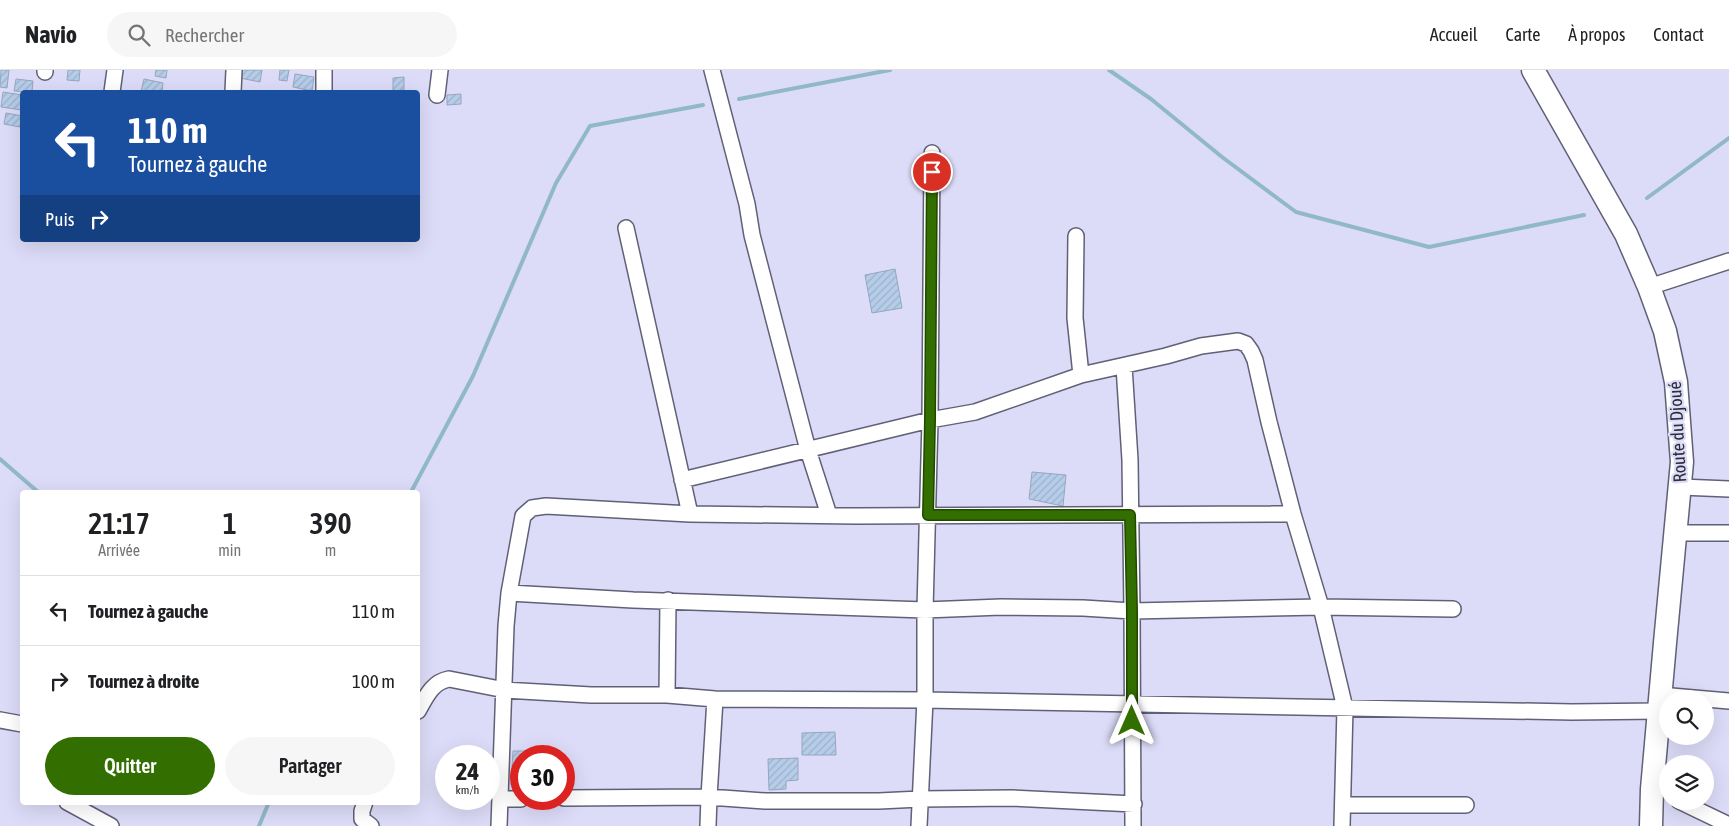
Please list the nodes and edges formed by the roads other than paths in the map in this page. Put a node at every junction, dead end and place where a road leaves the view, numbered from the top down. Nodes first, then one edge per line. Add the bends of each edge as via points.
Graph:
1 (115, 70) edge
2 (234, 70) edge
3 (324, 70) edge
4 (440, 70) edge
5 (712, 70) edge
6 (1533, 70) edge
7 (112, 90) edge
8 (233, 90) edge
9 (324, 90) edge
10 (438, 95) dead end
11 (932, 153) dead end
12 (626, 228) dead end
13 (1076, 236) dead end
14 (1729, 261) edge
15 (1649, 286) junction
16 (1124, 366) junction
17 (1081, 375) junction
18 (930, 420) junction
19 (808, 450) junction
20 (682, 480) junction
21 (1681, 487) junction
22 (1729, 489) edge
23 (690, 514) junction
24 (1293, 514) junction
25 (829, 515) junction
26 (928, 515) junction
27 (1130, 515) junction
28 (1677, 533) junction
29 (1729, 534) edge
30 (509, 593) junction
31 (668, 600) junction
32 (1321, 607) junction
33 (1453, 609) dead end
34 (925, 610) junction
35 (1132, 612) junction
36 (505, 690) junction
37 (1661, 690) edge
38 (667, 695) junction
39 (716, 699) junction
40 (925, 700) junction
41 (1729, 700) edge
42 (1714, 701) edge
43 (1659, 703) edge
44 (1132, 704) junction
45 (420, 708) edge
46 (1345, 708) junction
47 (0, 720) edge
48 (20, 724) edge
49 (1659, 797) edge
50 (575, 798) edge
51 (709, 798) junction
52 (500, 799) joint
53 (510, 799) edge
54 (920, 799) junction
55 (1134, 804) junction
56 (73, 805) edge
57 (364, 805) edge
58 (1343, 805) junction
59 (1466, 805) dead end
60 (500, 810) edge
61 (1698, 810) edge
62 (1729, 825) edge
63 (112, 826) edge
64 (371, 826) edge
65 (499, 826) edge
66 (708, 826) edge
67 (919, 826) edge
68 (1132, 826) edge
69 (1342, 826) edge
70 (1651, 826) edge

1 - 7 street
2 - 8 street
3 - 9 street
4 - 10 street
5 - 19 street
6 - 15 main road, Route du Djoué via 1626,234
11 - 18 street
12 - 20 street
13 - 17 street via 1074,318
14 - 15 street
15 - 21 main road, Route du Djoué via 1665,331 1676,382
16 - 17 street
16 - 24 street via 1228,341 1246,344 1252,351
16 - 27 street
17 - 18 street via 975,412
18 - 19 street
18 - 26 street
19 - 20 street
19 - 25 street
20 - 23 street
21 - 22 street
21 - 28 main road, Route du Djoué
23 - 25 street
23 - 30 street via 546,506 532,508 523,516
24 - 27 street
24 - 32 street
25 - 26 street
26 - 27 street
26 - 34 street
27 - 35 street
28 - 29 street
28 - 37 main road, Route du Djoué
30 - 31 street
30 - 36 street
31 - 34 street
31 - 38 street
32 - 33 street
32 - 35 street
32 - 46 street
34 - 35 street via 1010,607
34 - 40 street
35 - 44 street
36 - 38 street
36 - 45 street via 440,680
36 - 52 street
38 - 39 street
39 - 40 street
39 - 51 street
40 - 44 street
40 - 54 street
41 - 42 street
43 - 46 street via 1572,712
44 - 46 street
44 - 55 street
46 - 58 street
47 - 48 street
49 - 70 main road, Route du Djoué
50 - 51 street
51 - 54 street via 879,802
51 - 66 street
52 - 53 street
54 - 55 street via 1012,798
54 - 67 street
55 - 68 street
56 - 63 street
57 - 64 street via 362,819
58 - 59 street
58 - 69 street
60 - 65 street
61 - 62 street

